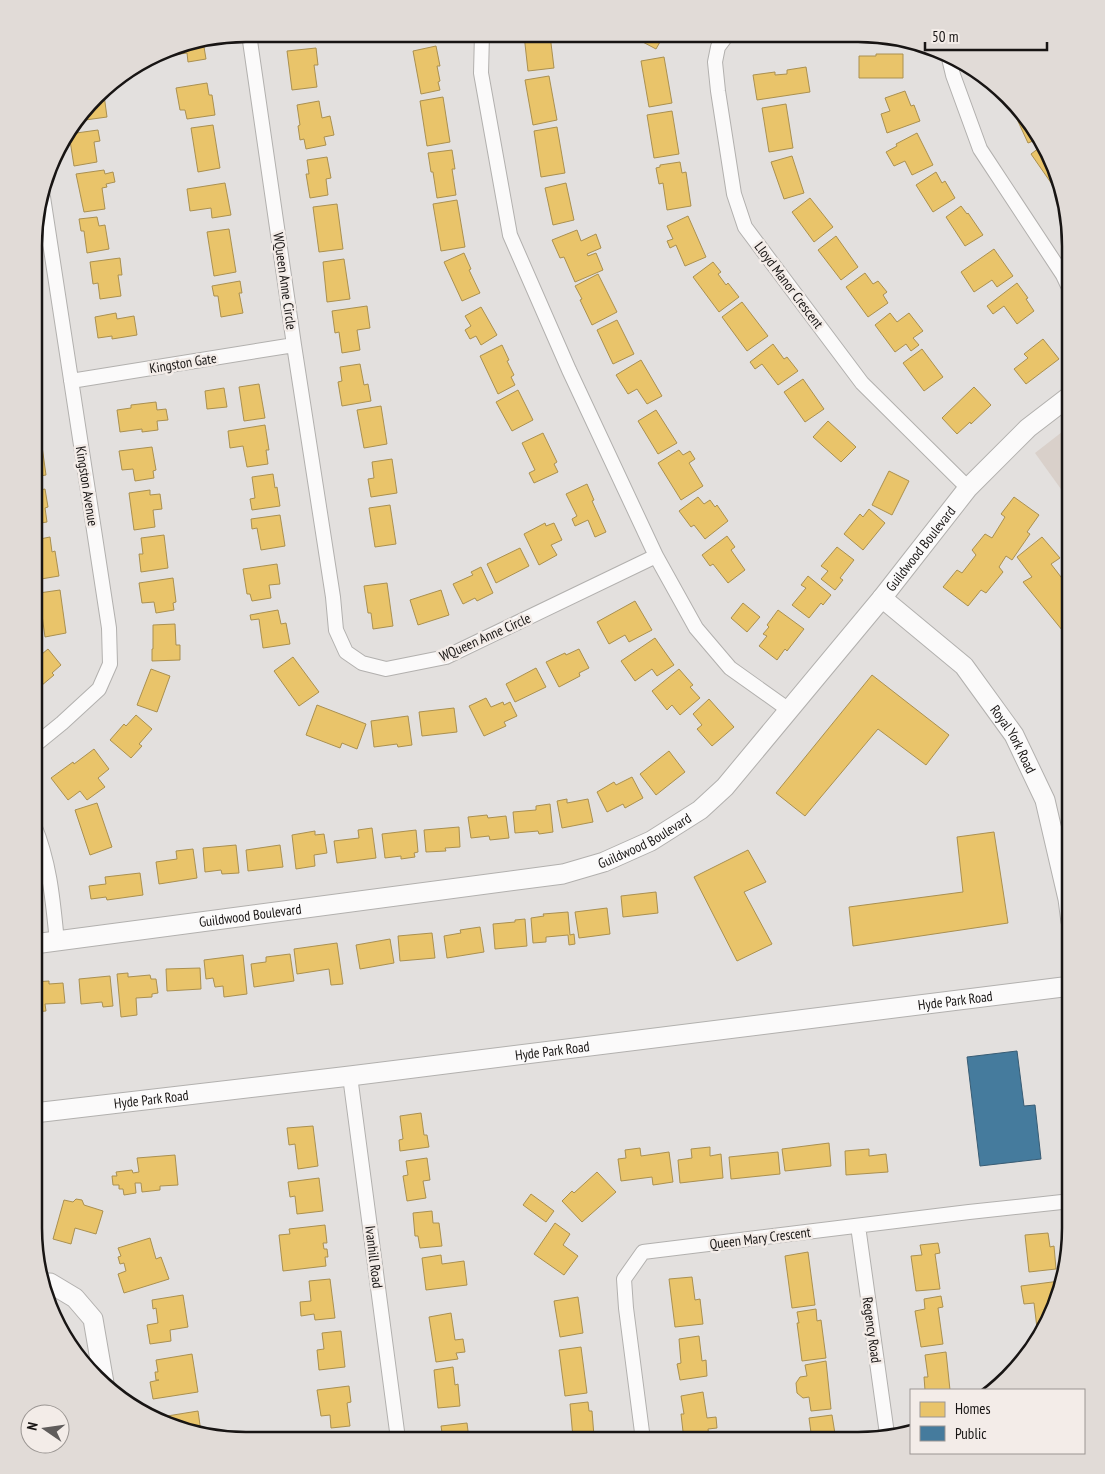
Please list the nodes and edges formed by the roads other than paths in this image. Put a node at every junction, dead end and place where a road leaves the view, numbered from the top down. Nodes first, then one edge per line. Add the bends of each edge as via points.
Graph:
1 (250, 42) edge
2 (482, 42) edge
3 (722, 42) edge
4 (951, 65) edge
5 (45, 212) edge
6 (1062, 273) edge
7 (294, 345) junction
8 (71, 380) junction
9 (1062, 402) edge
10 (968, 488) junction
11 (656, 556) junction
12 (882, 598) junction
13 (789, 710) junction
14 (42, 739) edge
15 (42, 844) edge
16 (1062, 873) edge
17 (57, 942) junction
18 (42, 943) edge
19 (1062, 987) edge
20 (350, 1076) junction
21 (42, 1112) edge
22 (1062, 1202) edge
23 (858, 1226) junction
24 (50, 1283) edge
25 (102, 1372) edge
26 (886, 1430) edge
27 (397, 1432) edge
28 (641, 1432) edge

1 - 7 street, WQueen Anne Circle
2 - 11 street via 481,73 510,235
3 - 10 street, Lloyd Manor Crescent via 715,62 717,82 734,194 745,227 862,383
4 - 6 street via 980,149
5 - 8 street, Kingston Avenue
7 - 8 street, Kingston Gate
7 - 11 street, WQueen Anne Circle via 336,630 346,652 362,663 386,669 446,658
8 - 14 street, Kingston Avenue via 108,628 110,664 99,689
9 - 10 street, Guildwood Boulevard via 1028,428
10 - 12 street, Guildwood Boulevard
11 - 13 street via 696,628 730,668
12 - 13 street, Guildwood Boulevard
12 - 16 street, Royal York Road via 964,666 1014,736 1045,800
13 - 17 street, Guildwood Boulevard via 725,787 700,810 651,841 604,862 563,874
15 - 17 street via 52,887
17 - 18 street, Guildwood Boulevard
19 - 20 street, Hyde Park Road
20 - 21 street, Hyde Park Road
20 - 27 street, Ivanhill Road
22 - 23 street, Queen Mary Crescent
23 - 26 street, Regency Road
23 - 28 street, Queen Mary Crescent via 643,1252 624,1279
24 - 25 street via 75,1298 93,1319

